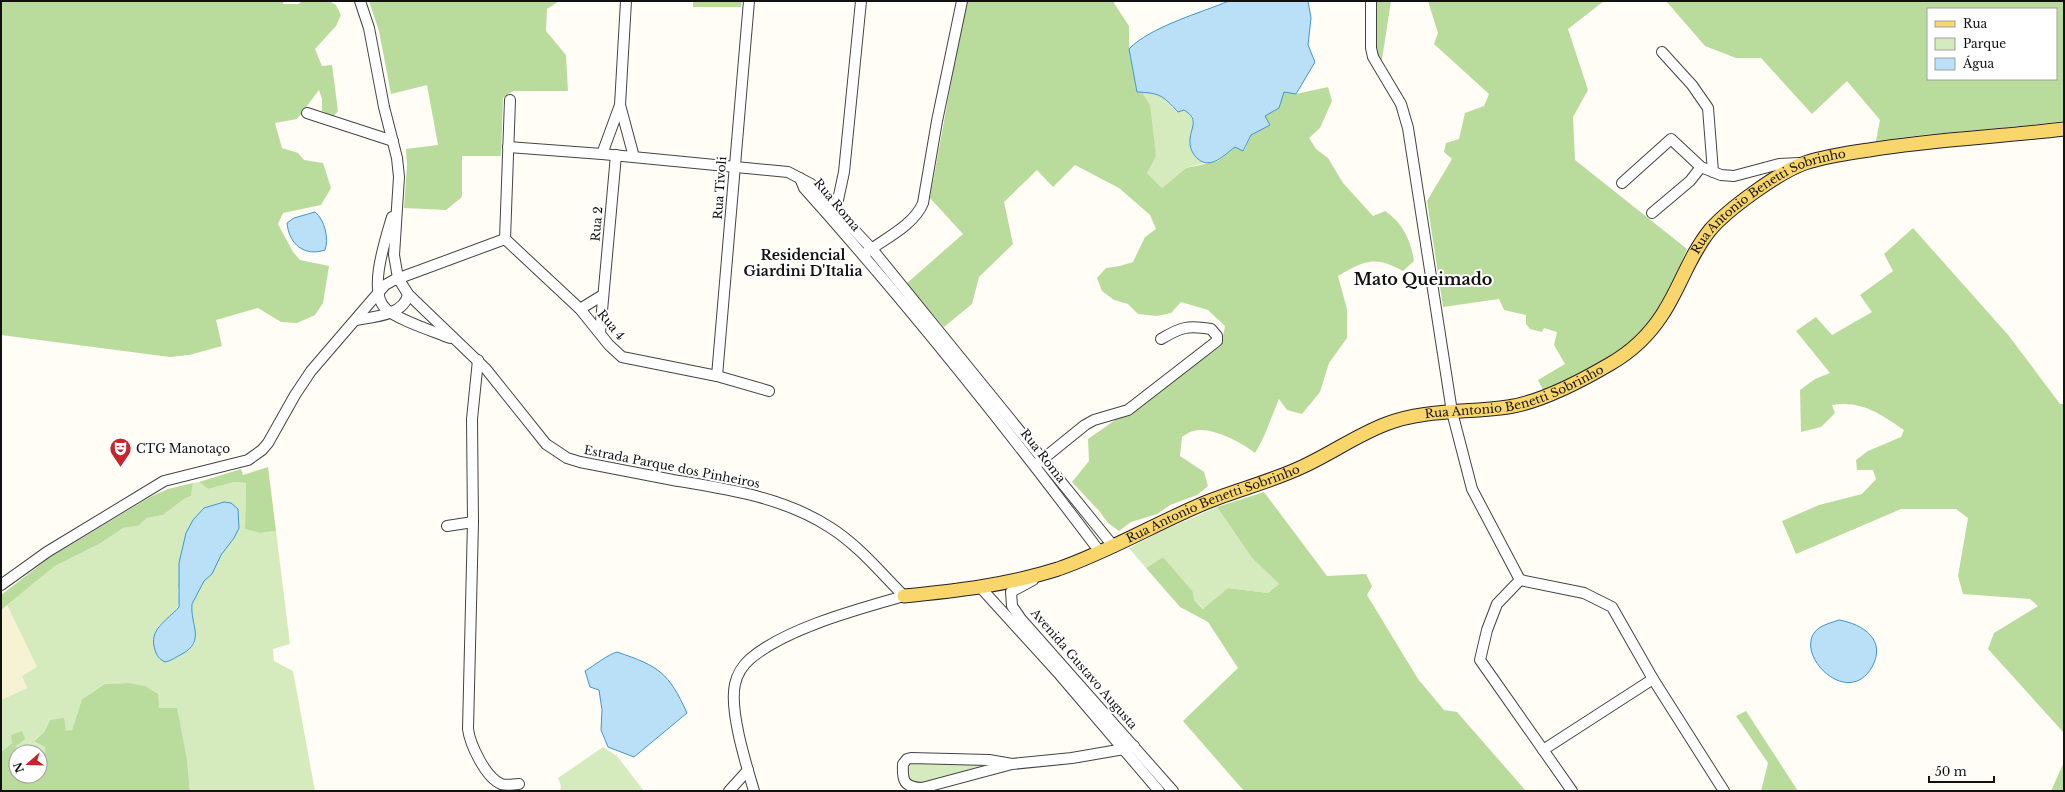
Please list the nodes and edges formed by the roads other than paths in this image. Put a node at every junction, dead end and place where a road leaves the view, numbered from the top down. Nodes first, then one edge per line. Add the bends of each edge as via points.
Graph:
1 (360, 1) edge
2 (626, 1) edge
3 (749, 1) edge
4 (861, 1) edge
5 (962, 1) edge
6 (1371, 1) edge
7 (1662, 52) dead end
8 (510, 100) dead end
9 (620, 105) junction
10 (307, 113) dead end
11 (2064, 129) edge
12 (393, 140) junction
13 (508, 147) junction
14 (602, 154) junction
15 (616, 155) junction
16 (634, 157) junction
17 (1804, 163) junction
18 (1701, 166) junction
19 (735, 167) junction
20 (1713, 172) junction
21 (1622, 183) dead end
22 (397, 195) junction
23 (1652, 213) dead end
24 (834, 215) junction
25 (504, 239) junction
26 (872, 249) junction
27 (863, 255) junction
28 (398, 278) junction
29 (378, 291) junction
30 (408, 294) junction
31 (603, 295) junction
32 (580, 309) junction
33 (391, 313) junction
34 (356, 320) junction
35 (600, 333) junction
36 (454, 339) junction
37 (1161, 339) dead end
38 (478, 360) junction
39 (717, 376) junction
40 (769, 391) dead end
41 (990, 393) junction
42 (982, 400) junction
43 (1452, 412) junction
44 (1043, 459) junction
45 (1035, 466) junction
46 (473, 522) junction
47 (447, 526) dead end
48 (1114, 547) junction
49 (1100, 552) junction
50 (1048, 572) junction
51 (1520, 580) junction
52 (1, 585) edge
53 (980, 587) junction
54 (904, 596) junction
55 (1653, 679) junction
56 (1129, 748) junction
57 (1543, 750) junction
58 (1012, 764) junction
59 (748, 770) junction
60 (519, 784) dead end
61 (729, 791) edge
62 (754, 791) edge
63 (1159, 791) edge
64 (1173, 791) edge
65 (1572, 791) edge
66 (1724, 791) edge

1 - 12 street, Estrada Parque dos Pinheiros via 369,28
2 - 9 street
3 - 19 street, Rua Tivoli
4 - 24 street via 844,172
5 - 26 street via 923,203 920,211 912,219
6 - 43 street via 1373,58 1401,104 1408,128
7 - 20 street via 1695,88 1708,108
8 - 13 street
9 - 14 street
9 - 16 street
10 - 12 street
11 - 17 main road, Rua Antonio Benetti Sobrinho via 1897,145
12 - 22 street, Estrada Parque dos Pinheiros via 399,168
13 - 14 street, Rua Roma
13 - 25 street
14 - 15 street, Rua Roma
15 - 16 street, Rua Roma
15 - 31 street, Rua 2
16 - 19 street, Rua Roma
17 - 20 street via 1779,164 1734,176
17 - 43 main road, Rua Antonio Benetti Sobrinho via 1782,174 1721,219 1692,256 1663,314 1648,334 1615,361 1528,402
18 - 20 street
18 - 21 street via 1671,138
18 - 23 street via 1690,181
19 - 24 street, Rua Roma via 788,172 811,184
19 - 39 street, Rua Tivoli
22 - 28 street, Estrada Parque dos Pinheiros via 394,255
22 - 29 street, Estrada Parque dos Pinheiros via 378,272
24 - 26 street, Rua Roma
24 - 27 street, Rua Roma
25 - 28 street
25 - 32 street, Rua 4
26 - 27 street
26 - 41 street, Rua Roma
27 - 42 street, Rua Roma
28 - 29 street
28 - 30 street, Estrada Parque dos Pinheiros
29 - 33 street, Estrada Parque dos Pinheiros via 381,303
29 - 34 street
30 - 33 street via 405,302
30 - 36 street, Estrada Parque dos Pinheiros
31 - 32 street
31 - 35 street, Rua 2
32 - 35 street, Rua 4
33 - 34 street
33 - 36 street, Estrada Parque dos Pinheiros
34 - 52 street via 303,382 262,450 248,460 236,464 164,480 47,552
35 - 39 street, Rua 4 via 622,357
36 - 38 street, Estrada Parque dos Pinheiros
37 - 44 street via 1186,327 1211,329 1217,336 1217,341 1128,410 1085,425
38 - 46 street via 472,419
38 - 54 street, Estrada Parque dos Pinheiros via 540,437 557,453 580,462 738,491 775,501 806,514 847,539
39 - 40 street, Rua 4
41 - 42 street
41 - 44 street, Rua Roma
42 - 45 street, Rua Roma
43 - 48 main road, Rua Antonio Benetti Sobrinho via 1408,418 1387,424 1305,466 1172,517
43 - 51 street via 1472,489
44 - 45 street
44 - 48 street, Rua Roma
45 - 49 street, Rua Roma
46 - 47 street
46 - 60 street via 468,721 470,739 474,750 492,777 502,784
48 - 49 main road, Rua Antonio Benetti Sobrinho
49 - 50 main road, Rua Antonio Benetti Sobrinho
50 - 53 main road, Rua Antonio Benetti Sobrinho
50 - 56 street, Avenida Gustavo Augusta via 1011,592 1012,606
51 - 55 street via 1584,593 1612,607
51 - 57 street via 1497,604 1487,630 1480,660
53 - 54 main road, Rua Antonio Benetti Sobrinho
53 - 56 street, Avenida Gustavo Augusta
54 - 59 street via 848,612 791,635 749,660 741,669 733,696
55 - 57 street
55 - 66 street
56 - 58 street via 1072,758
56 - 63 street, Avenida Gustavo Augusta
56 - 64 street, Avenida Gustavo Augusta
57 - 65 street
58 - 58 street via 989,760 911,758 903,764 903,778 912,787 922,788
59 - 61 street
59 - 62 street

